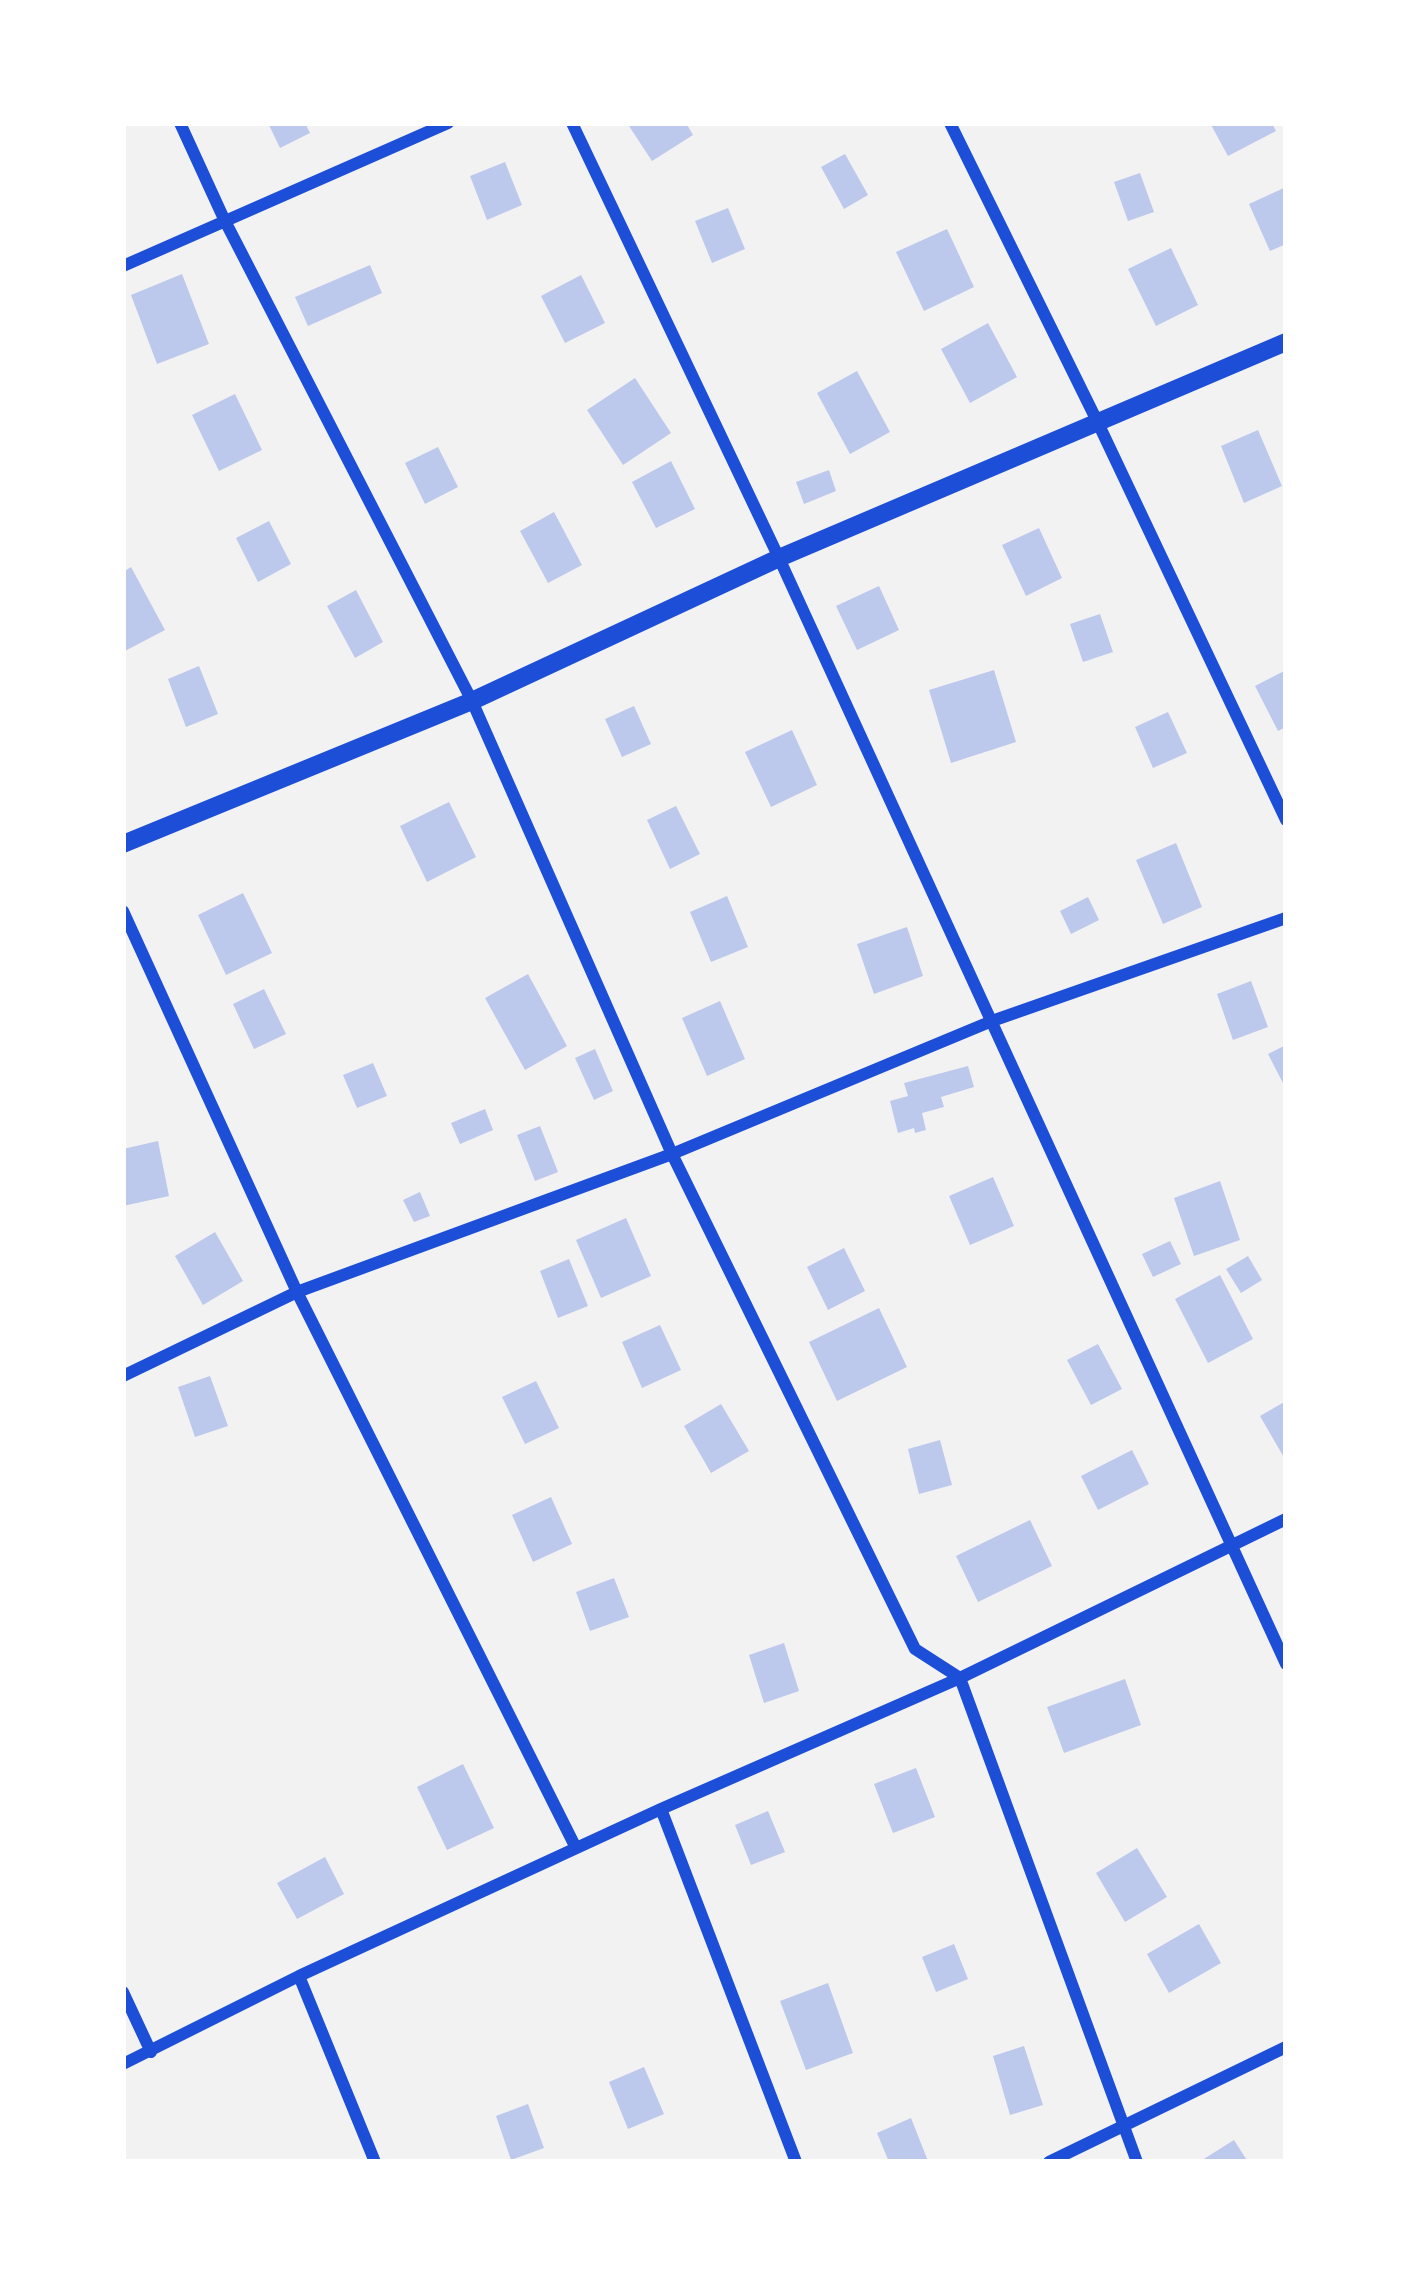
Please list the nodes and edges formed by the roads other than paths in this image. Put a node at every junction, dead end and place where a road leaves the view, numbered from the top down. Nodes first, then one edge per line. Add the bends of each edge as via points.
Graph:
1 (180, 123) edge
2 (448, 123) edge
3 (572, 123) edge
4 (950, 123) edge
5 (224, 219) junction
6 (123, 266) edge
7 (1286, 342) edge
8 (1098, 423) junction
9 (778, 558) junction
10 (472, 701) junction
11 (1286, 820) edge
12 (123, 844) edge
13 (123, 911) edge
14 (1286, 918) edge
15 (992, 1021) junction
16 (672, 1154) junction
17 (297, 1292) junction
18 (123, 1376) edge
19 (1286, 1520) edge
20 (1231, 1545) junction
21 (1286, 1664) edge
22 (960, 1678) junction
23 (661, 1809) junction
24 (576, 1848) junction
25 (299, 1976) junction
26 (123, 1993) edge
27 (1286, 2047) edge
28 (151, 2052) junction
29 (123, 2064) edge
30 (1123, 2126) junction
31 (375, 2162) edge
32 (796, 2162) edge
33 (1049, 2162) edge
34 (1137, 2162) edge

1 - 5 street
2 - 5 street
3 - 9 street
4 - 8 street
5 - 6 street
5 - 10 street
7 - 8 street
8 - 9 street
8 - 11 street
9 - 10 street
9 - 15 street
10 - 12 street
10 - 16 street
13 - 17 street
14 - 15 street
15 - 16 street
15 - 20 street
16 - 17 street
16 - 22 street via 915,1649
17 - 18 street
17 - 24 street
19 - 20 street
20 - 21 street
20 - 22 street
22 - 23 street
22 - 30 street
23 - 24 street
23 - 32 street
24 - 25 street
25 - 28 street
25 - 31 street
26 - 28 street
27 - 30 street
28 - 29 street
30 - 33 street
30 - 34 street

